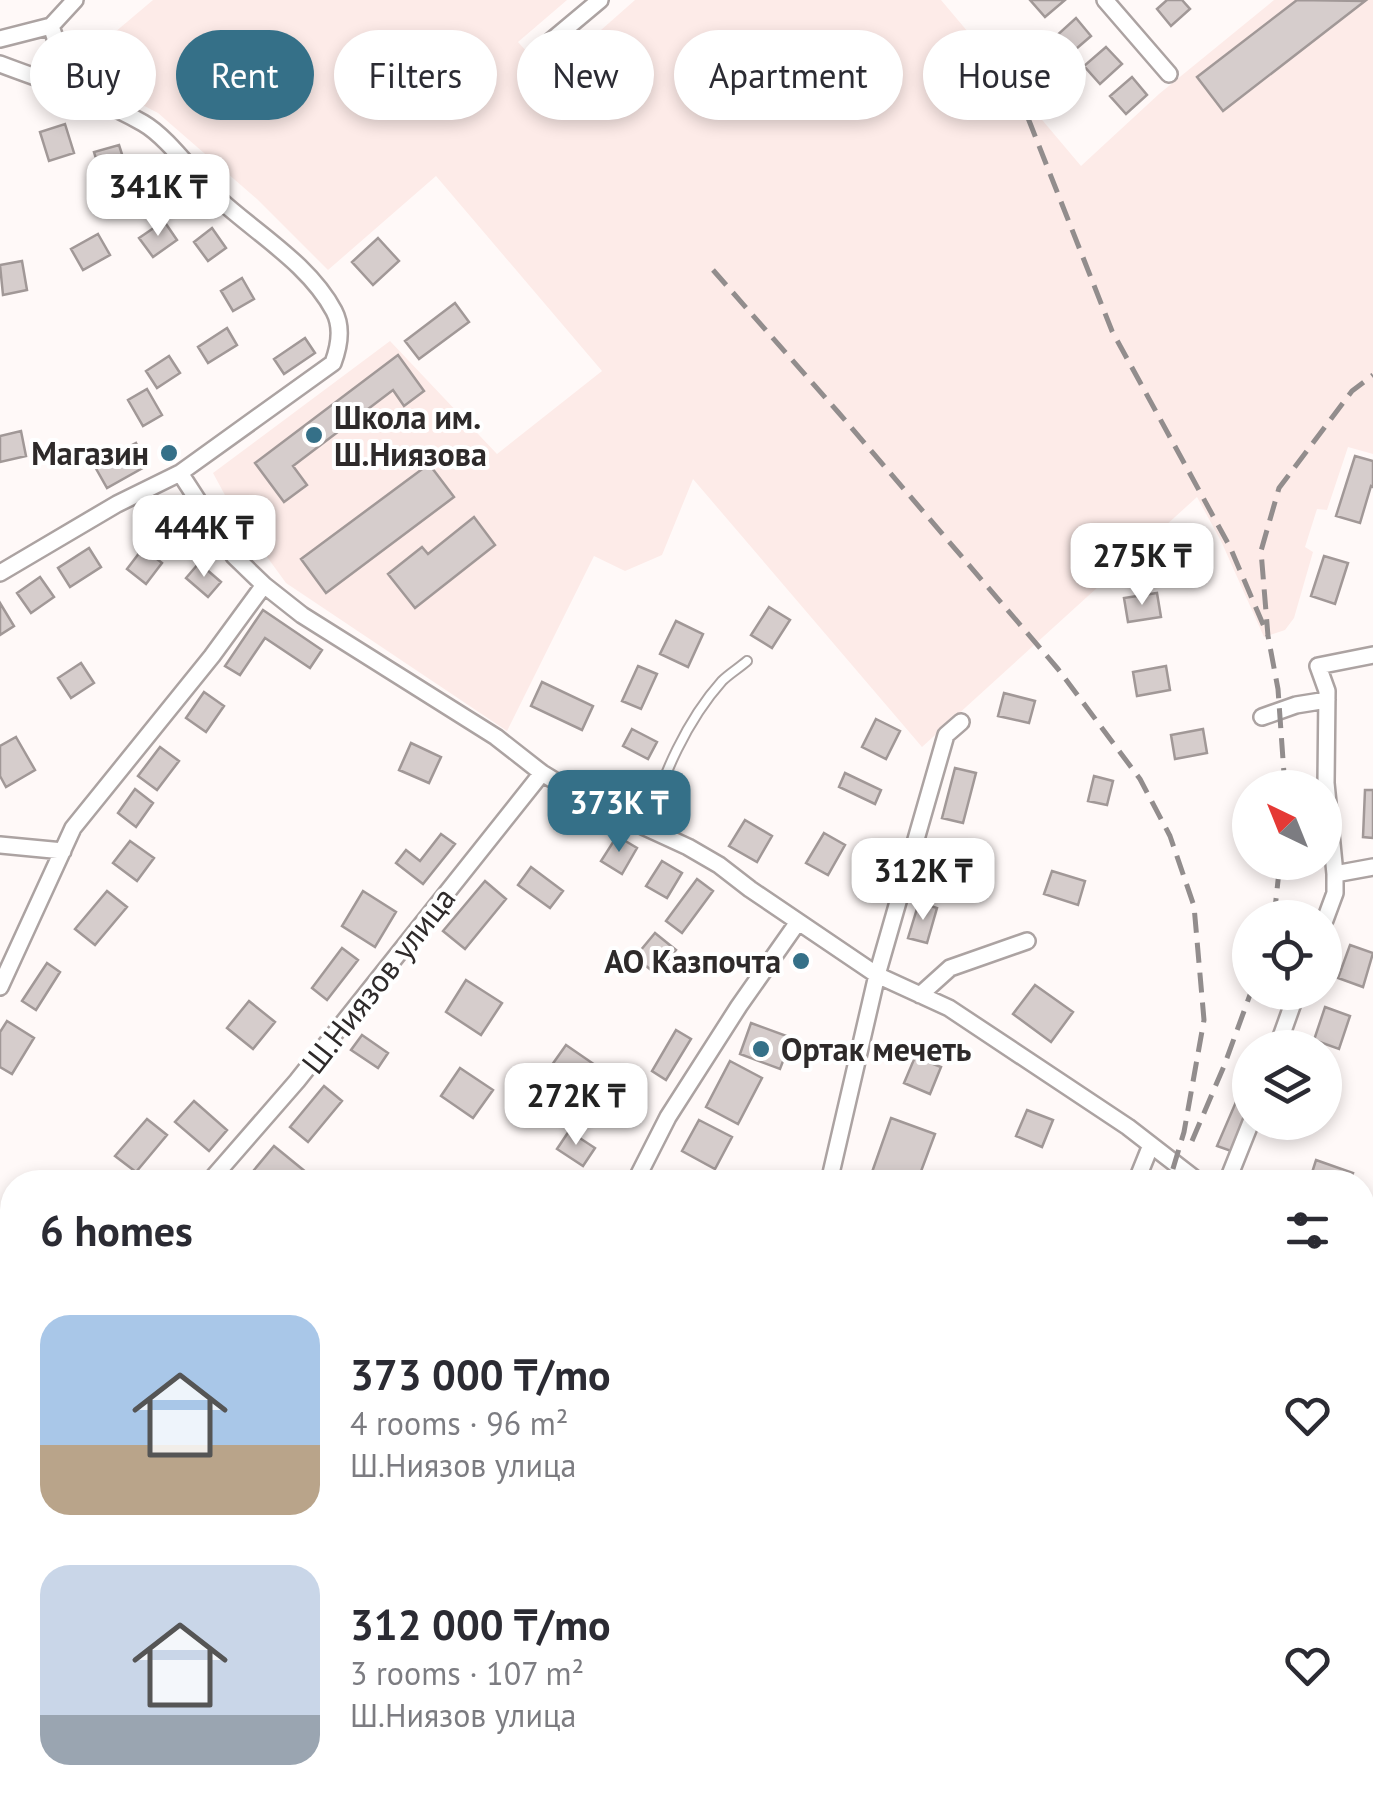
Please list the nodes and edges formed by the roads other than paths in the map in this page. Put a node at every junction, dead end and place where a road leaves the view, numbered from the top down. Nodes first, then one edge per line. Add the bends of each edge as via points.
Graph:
1 (75, 0) edge
2 (600, 0) edge
3 (1110, 1) edge
4 (51, 26) junction
5 (52, 30) edge
6 (563, 30) edge
7 (0, 39) edge
8 (0, 64) edge
9 (1168, 74) dead end
10 (30, 76) edge
11 (135, 120) edge
12 (180, 473) junction
13 (0, 574) edge
14 (264, 585) junction
15 (1373, 655) edge
16 (746, 662) dead end
17 (1327, 700) junction
18 (1262, 717) dead end
19 (961, 722) dead end
20 (1326, 770) edge
21 (542, 773) junction
22 (647, 829) junction
23 (0, 844) edge
24 (63, 851) junction
25 (1373, 867) edge
26 (1342, 873) edge
27 (798, 922) junction
28 (1026, 941) dead end
29 (877, 975) junction
30 (0, 986) edge
31 (920, 995) junction
32 (1244, 1140) edge
33 (1150, 1145) junction
34 (220, 1170) edge
35 (641, 1170) edge
36 (832, 1170) edge
37 (1141, 1170) edge
38 (1183, 1170) edge
39 (1231, 1170) edge

1 - 4 street
2 - 6 street
3 - 9 street
4 - 5 street
4 - 7 street
8 - 10 street
11 - 12 street via 312,280 336,314 340,344 333,363
12 - 13 street
12 - 14 street via 234,556
14 - 21 street
14 - 24 street via 73,828
15 - 17 street via 1318,666
16 - 22 lane via 723,680 694,720
17 - 18 street
17 - 20 street
19 - 29 street via 946,735
21 - 22 street
21 - 34 street, Ш.Ниязов улица
22 - 27 street via 719,865
23 - 24 street
24 - 30 street
25 - 26 street
27 - 29 street
27 - 35 street via 668,1117
28 - 31 street via 950,968
29 - 31 street
29 - 36 street
31 - 33 street
32 - 39 street
33 - 37 street
33 - 38 street

